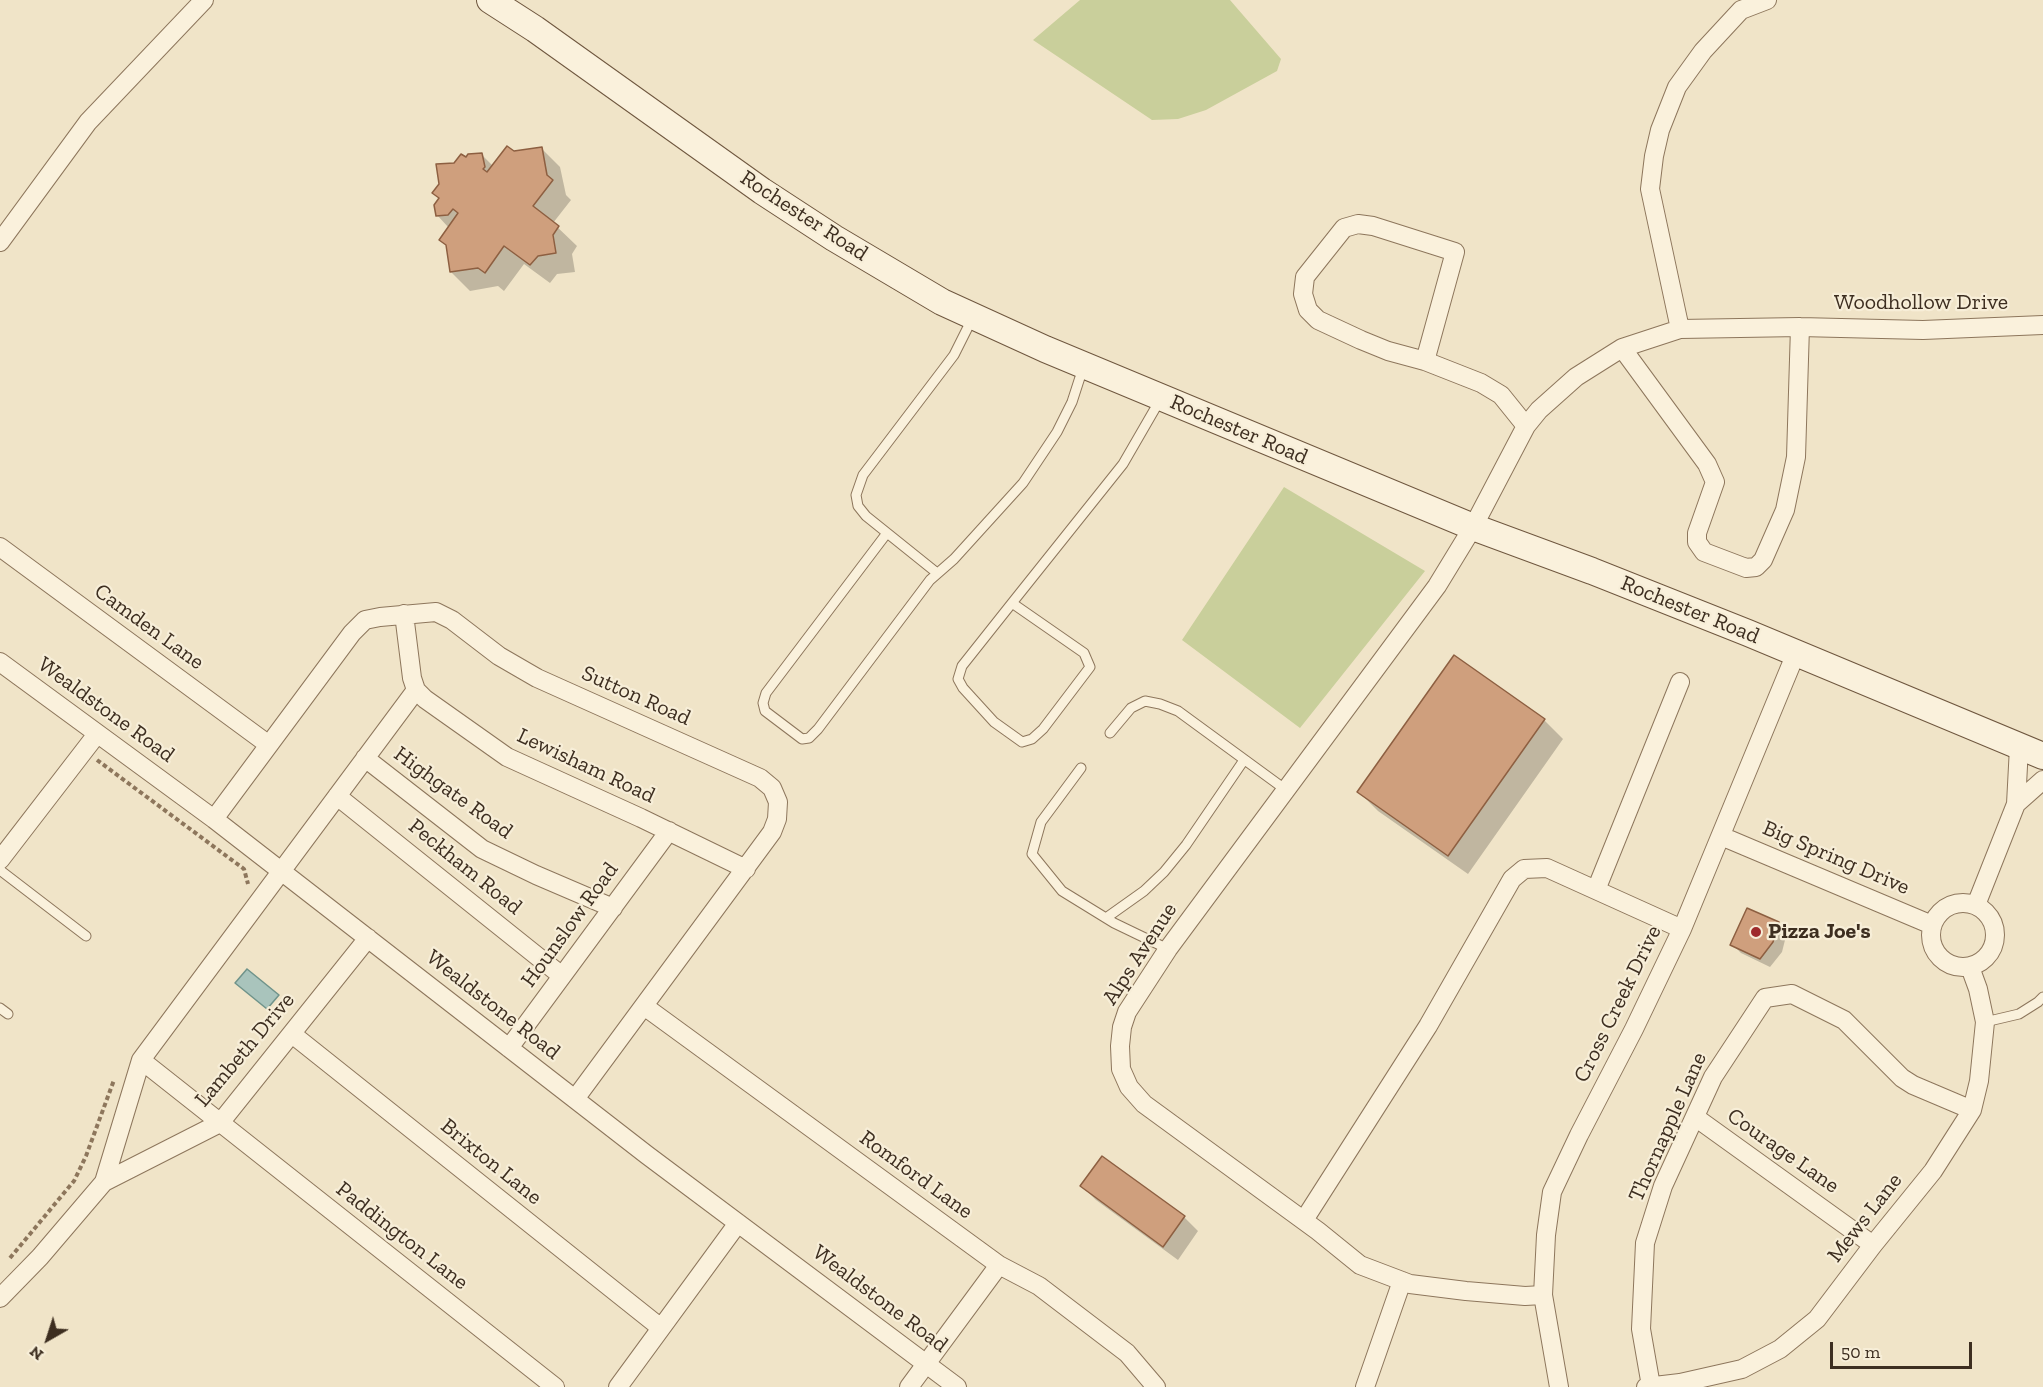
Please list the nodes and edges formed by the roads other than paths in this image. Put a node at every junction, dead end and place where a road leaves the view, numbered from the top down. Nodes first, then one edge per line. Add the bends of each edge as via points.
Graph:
1 (204, 0) edge
2 (490, 0) edge
3 (1767, 0) edge
4 (0, 242) edge
5 (974, 316) junction
6 (2043, 325) edge
7 (1800, 327) junction
8 (1680, 329) junction
9 (1622, 348) junction
10 (1425, 361) junction
11 (1084, 365) junction
12 (1161, 398) junction
13 (1526, 426) junction
14 (1473, 527) junction
15 (887, 533) junction
16 (0, 547) edge
17 (937, 573) junction
18 (1012, 603) junction
19 (404, 614) junction
20 (1796, 653) junction
21 (0, 662) edge
22 (1680, 682) dead end
23 (416, 690) junction
24 (1110, 733) dead end
25 (97, 734) junction
26 (269, 745) junction
27 (2019, 747) junction
28 (2043, 756) edge
29 (365, 758) junction
30 (1244, 760) junction
31 (1081, 768) dead end
32 (2043, 780) edge
33 (1286, 790) junction
34 (337, 796) junction
35 (2016, 804) junction
36 (214, 819) junction
37 (669, 831) junction
38 (1721, 836) junction
39 (0, 860) edge
40 (746, 869) junction
41 (0, 870) edge
42 (281, 870) junction
43 (1596, 890) junction
44 (1976, 905) junction
45 (613, 908) junction
46 (1106, 918) junction
47 (1932, 925) junction
48 (1682, 929) junction
49 (86, 936) dead end
50 (368, 938) junction
51 (1168, 949) junction
52 (1970, 967) junction
53 (562, 976) junction
54 (2043, 997) edge
55 (644, 1006) junction
56 (1985, 1022) junction
57 (291, 1034) junction
58 (509, 1048) junction
59 (141, 1060) junction
60 (575, 1099) junction
61 (1972, 1110) junction
62 (1695, 1117) junction
63 (220, 1123) junction
64 (104, 1182) junction
65 (1304, 1220) junction
66 (738, 1223) junction
67 (1873, 1245) junction
68 (999, 1265) junction
69 (1402, 1281) junction
70 (1543, 1295) junction
71 (0, 1298) edge
72 (660, 1328) junction
73 (926, 1364) junction
74 (555, 1387) edge
75 (618, 1387) edge
76 (909, 1387) edge
77 (957, 1387) edge
78 (1156, 1387) edge
79 (1365, 1387) edge
80 (1559, 1387) edge
81 (1648, 1387) edge

1 - 4 street via 88,122
2 - 5 street, Rochester Road via 762,191 942,302
3 - 8 street via 1742,10 1702,51 1677,87 1660,130 1650,189
5 - 11 street, Rochester Road
5 - 15 lane via 954,355 858,486 858,506
6 - 7 street, Woodhollow Drive via 1923,330
7 - 8 street, Woodhollow Drive
7 - 9 street via 1796,457 1785,510 1763,560 1756,567 1746,568 1704,552 1697,543 1715,482 1707,464
8 - 9 street, Woodhollow Drive
9 - 13 street, Woodhollow Drive via 1575,377
10 - 10 street via 1338,330 1308,310 1303,294 1305,277 1344,228 1372,226 1455,252
10 - 13 street via 1501,395
11 - 12 street, Rochester Road
11 - 17 lane via 1057,432 1023,483
12 - 14 street, Rochester Road
12 - 18 lane via 1123,464
13 - 14 street, Woodhollow Drive
14 - 20 street, Rochester Road
14 - 33 street, Alps Avenue via 1437,586
15 - 17 lane
15 - 17 lane via 765,693 765,711 802,739 809,738
16 - 26 street, Camden Lane
18 - 18 lane via 962,666 958,679 994,722 1022,742 1043,729 1090,667 1084,652
19 - 23 street
19 - 26 street, Sutton Road via 365,620
19 - 40 street, Sutton Road via 436,612 537,678 760,778 772,788 778,802 777,819
20 - 27 street, Rochester Road
20 - 38 street, Cross Creek Drive
21 - 25 street, Wealdstone Road
22 - 43 street
23 - 29 street
23 - 37 street, Lewisham Road via 496,750
24 - 30 lane via 1131,708 1145,701 1160,704 1178,711
25 - 36 street, Wealdstone Road
25 - 39 street
26 - 36 street, Sutton Road
27 - 28 street, Rochester Road
27 - 35 street
29 - 34 street
29 - 45 street, Highgate Road via 482,849
30 - 33 lane
30 - 46 lane via 1164,872
31 - 46 lane via 1041,822 1032,855 1062,891
32 - 35 street
33 - 51 street, Alps Avenue
34 - 42 street
34 - 53 street, Peckham Road
35 - 44 street
36 - 42 street, Wealdstone Road
37 - 40 street, Lewisham Road
37 - 45 street, Hounslow Road
38 - 47 street, Big Spring Drive
38 - 48 street, Cross Creek Drive
40 - 55 street, Sutton Road
41 - 49 lane
42 - 50 street, Wealdstone Road
42 - 59 street, Lambeth Drive
43 - 48 street
43 - 65 street via 1546,868 1524,869 1512,879 1428,1026
44 - 47 street via 1959,902 1950,906 1942,910
44 - 52 street via 1991,918 1996,938 1987,957
45 - 53 street, Hounslow Road
46 - 51 lane
47 - 52 street via 1931,942 1939,957 1953,966
48 - 70 street, Cross Creek Drive via 1552,1192
50 - 57 street, Lambeth Drive
50 - 58 street, Wealdstone Road
51 - 65 street, Alps Avenue via 1126,1012 1120,1046 1121,1069 1129,1087 1144,1104
52 - 56 street, Mews Lane
53 - 58 street, Hounslow Road
54 - 56 lane via 2019,1014
55 - 60 street, Sutton Road
55 - 68 street, Romford Lane
56 - 61 street, Mews Lane
57 - 63 street, Lambeth Drive
57 - 72 street, Brixton Lane
58 - 60 street, Wealdstone Road
59 - 63 street, Paddington Lane
59 - 64 street, Lambeth Drive
60 - 66 street, Wealdstone Road
61 - 62 street, Thornapple Lane via 1912,1085 1844,1020 1792,994 1765,998 1713,1077
61 - 67 street, Mews Lane via 1933,1171
62 - 67 street, Courage Lane
62 - 81 street, Thornapple Lane via 1663,1185 1645,1243 1641,1329
63 - 64 street, Lambeth Drive
63 - 74 street, Paddington Lane
64 - 71 street, Lambeth Drive
65 - 69 street, Alps Avenue via 1360,1265
66 - 72 street
66 - 73 street, Wealdstone Road
67 - 81 street, Mews Lane via 1817,1319 1779,1349 1742,1369
68 - 73 street
68 - 78 street, Romford Lane via 1039,1286 1127,1353
69 - 70 street, Alps Avenue via 1466,1291
69 - 79 street
70 - 80 street, Cross Creek Drive
72 - 75 street
73 - 76 street
73 - 77 street, Wealdstone Road

